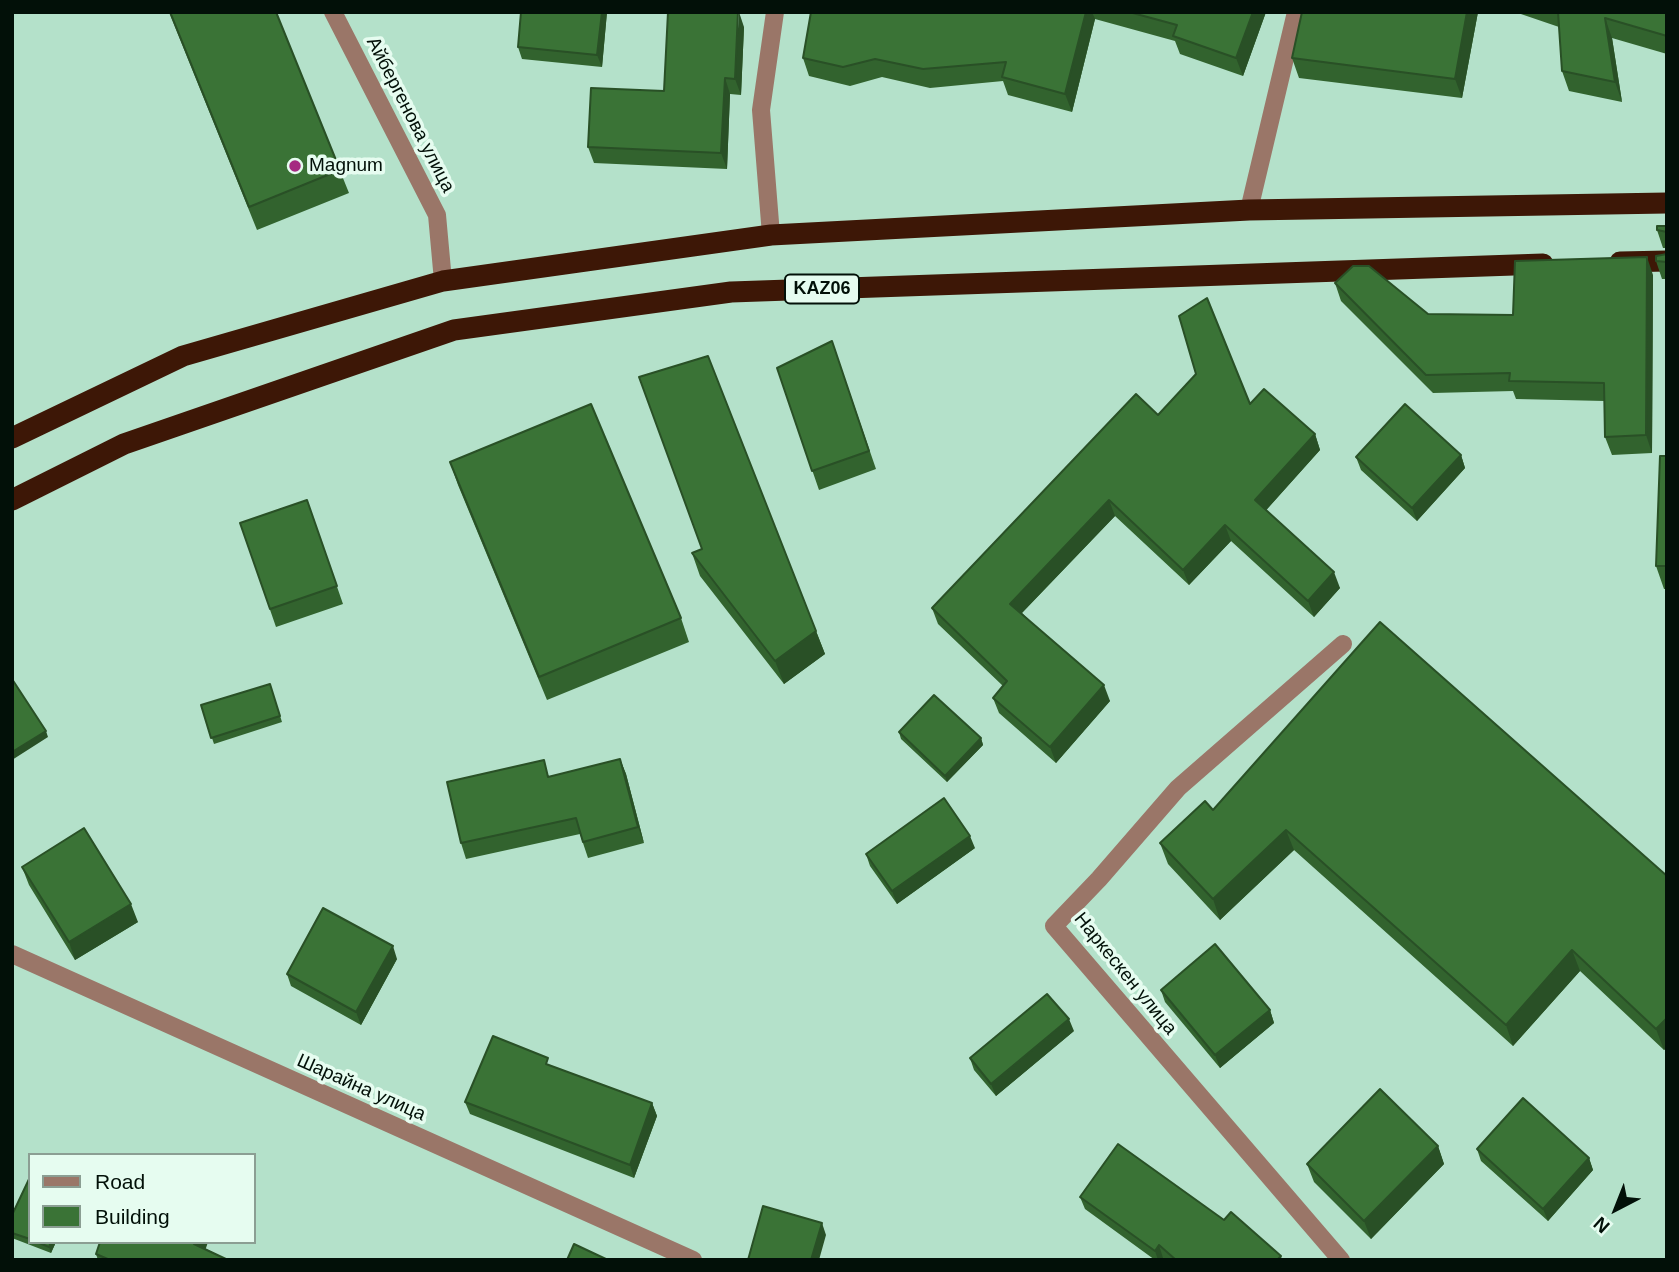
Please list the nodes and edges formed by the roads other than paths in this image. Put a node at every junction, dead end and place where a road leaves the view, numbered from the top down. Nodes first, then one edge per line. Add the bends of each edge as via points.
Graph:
1 (333, 12) edge
2 (775, 12) edge
3 (1296, 12) edge
4 (1667, 203) edge
5 (1250, 210) junction
6 (771, 235) junction
7 (1667, 261) edge
8 (1601, 262) edge
9 (1562, 264) edge
10 (443, 281) junction
11 (12, 438) edge
12 (12, 500) edge
13 (1343, 644) dead end
14 (12, 954) edge
15 (693, 1260) edge
16 (1341, 1260) edge

1 - 10 street, Айбергенова улица via 437,215
2 - 6 street via 761,110
3 - 5 street
4 - 5 highway
5 - 6 highway
6 - 10 highway
7 - 8 highway
9 - 12 highway, KАZ06 via 731,292 454,330 124,444
10 - 11 highway via 183,356
13 - 16 street, Наркескен улица via 1178,788 1054,926
14 - 15 street, Шарайна улица

